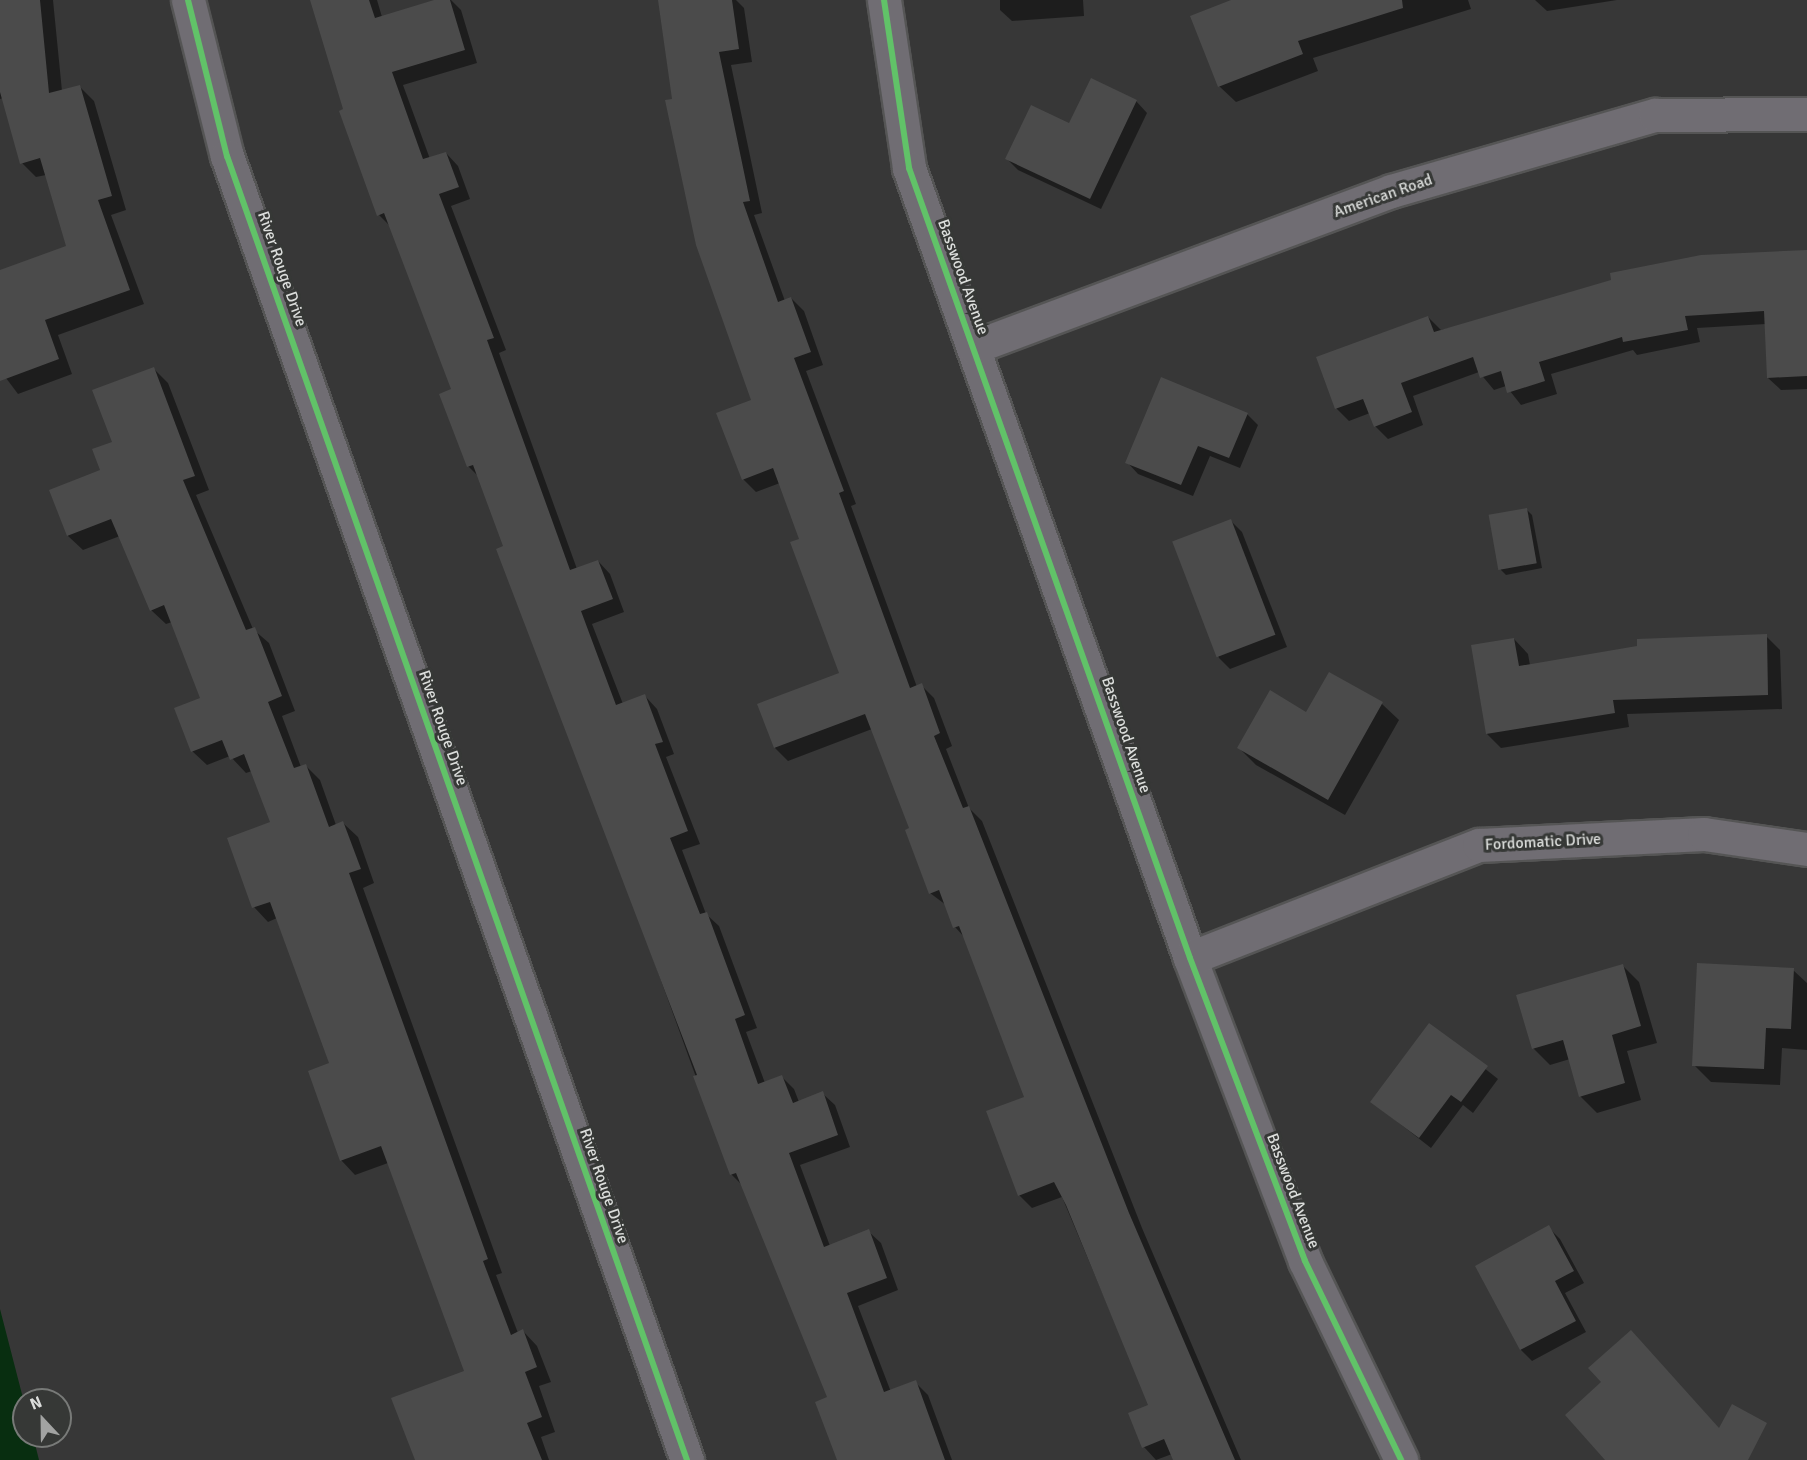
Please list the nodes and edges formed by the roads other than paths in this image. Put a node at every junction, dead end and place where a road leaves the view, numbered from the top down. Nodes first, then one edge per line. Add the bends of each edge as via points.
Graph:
1 (188, 0) edge
2 (884, 0) edge
3 (1807, 114) edge
4 (974, 347) junction
5 (1807, 849) edge
6 (1190, 958) junction
7 (687, 1460) edge
8 (1401, 1460) edge

1 - 7 street, River Rouge Drive via 227,156
2 - 4 street, Basswood Avenue via 909,168
3 - 4 street, American Road via 1655,116 1391,191
4 - 6 street, Basswood Avenue
5 - 6 street, Fordomatic Drive via 1704,834 1479,845
6 - 8 street, Basswood Avenue via 1305,1261

